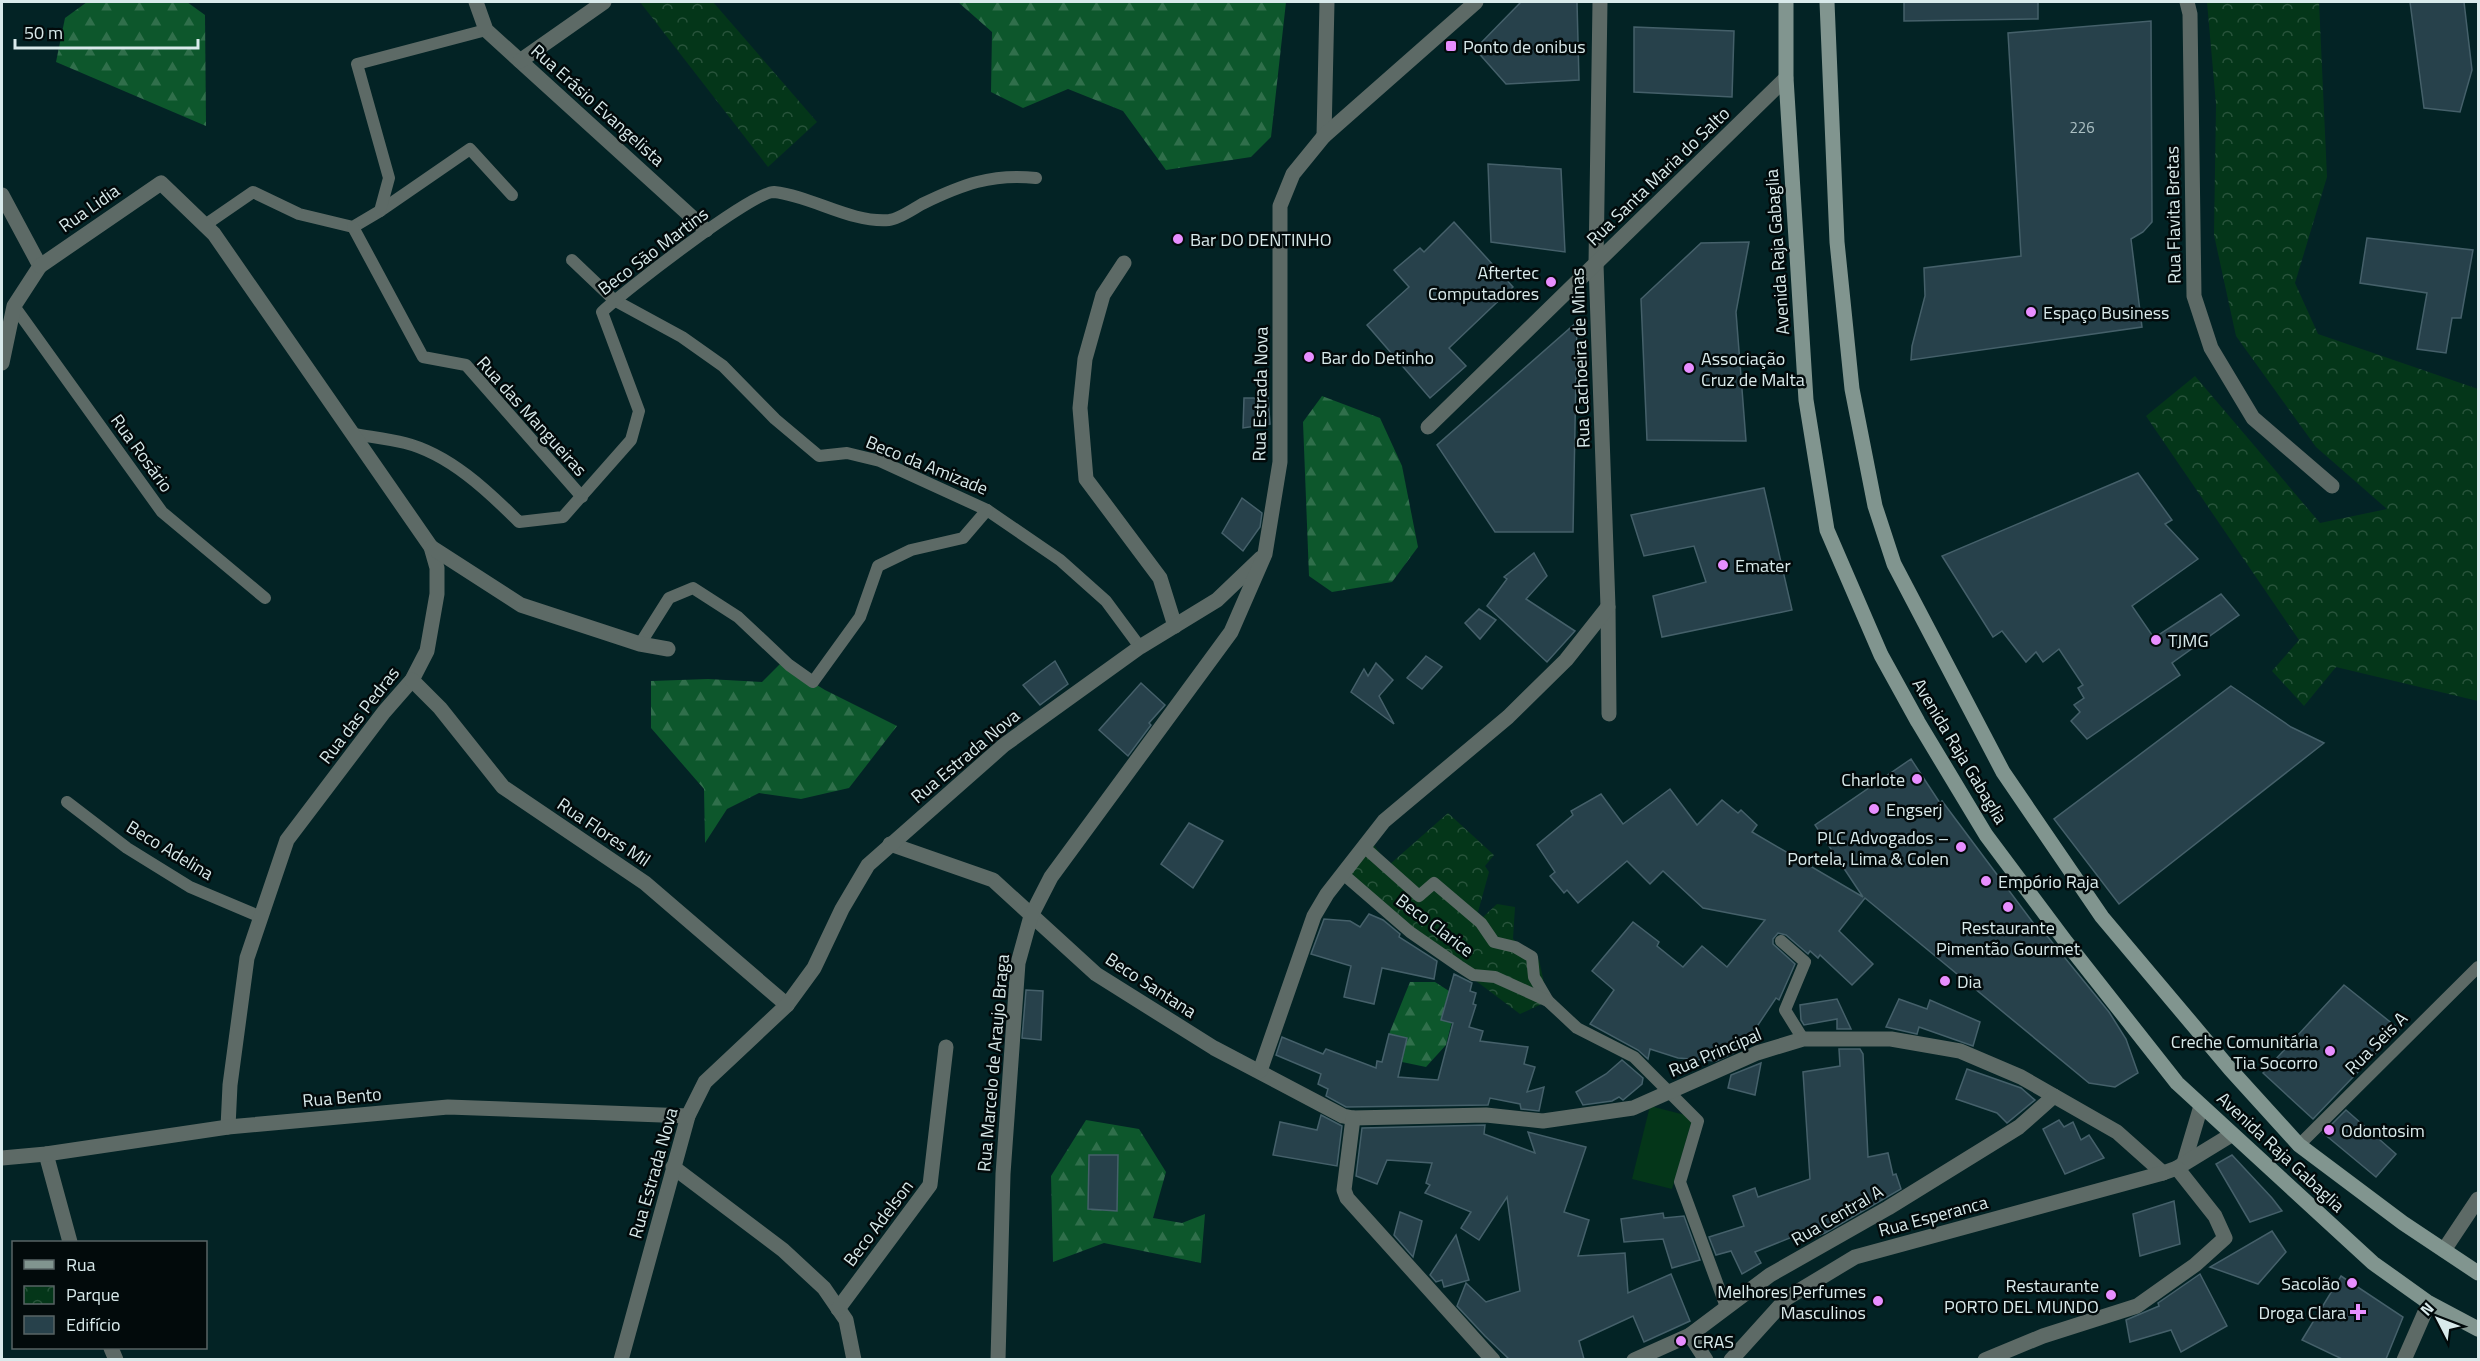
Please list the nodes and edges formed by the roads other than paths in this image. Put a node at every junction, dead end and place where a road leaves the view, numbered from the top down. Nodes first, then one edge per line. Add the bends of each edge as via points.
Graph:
1 (476, 2) edge
2 (604, 2) edge
3 (1327, 2) edge
4 (1476, 2) edge
5 (1600, 2) edge
6 (1786, 2) edge
7 (1827, 2) edge
8 (2187, 2) edge
9 (486, 30) junction
10 (520, 61) junction
11 (1786, 78) junction
12 (1324, 136) junction
13 (1036, 178) dead end
14 (161, 183) joint
15 (2, 195) edge
16 (512, 195) dead end
17 (380, 211) junction
18 (205, 225) junction
19 (353, 227) junction
20 (706, 230) junction
21 (572, 260) dead end
22 (1124, 263) dead end
23 (1596, 264) junction
24 (40, 266) junction
25 (615, 300) junction
26 (14, 306) junction
27 (2, 363) edge
28 (1428, 427) dead end
29 (354, 434) junction
30 (2332, 486) dead end
31 (582, 497) junction
32 (987, 510) junction
33 (431, 547) junction
34 (1265, 554) junction
35 (265, 598) dead end
36 (1608, 607) junction
37 (1175, 626) junction
38 (640, 644) junction
39 (1140, 647) junction
40 (668, 649) dead end
41 (412, 680) junction
42 (1609, 714) dead end
43 (67, 802) dead end
44 (890, 844) junction
45 (1364, 847) junction
46 (1343, 874) junction
47 (261, 916) junction
48 (1031, 916) junction
49 (1781, 942) dead end
50 (2478, 967) edge
51 (1548, 1001) junction
52 (787, 1005) junction
53 (1803, 1039) junction
54 (946, 1047) dead end
55 (1260, 1071) junction
56 (1670, 1092) junction
57 (2054, 1096) junction
58 (2201, 1106) junction
59 (688, 1116) junction
60 (1353, 1118) junction
61 (228, 1127) junction
62 (2231, 1135) junction
63 (2299, 1145) junction
64 (46, 1154) junction
65 (2, 1158) edge
66 (673, 1167) junction
67 (2175, 1168) junction
68 (2478, 1199) edge
69 (70, 1241) edge
70 (2444, 1250) junction
71 (2478, 1273) edge
72 (2429, 1303) junction
73 (1726, 1307) junction
74 (838, 1309) junction
75 (2478, 1329) edge
76 (1690, 1335) junction
77 (621, 1359) edge
78 (854, 1359) edge
79 (998, 1359) edge
80 (1493, 1359) edge
81 (1634, 1359) edge
82 (1706, 1359) edge
83 (1731, 1359) edge
84 (1985, 1359) edge
85 (2404, 1359) edge

1 - 9 street, Rua Erásio Evangelista
2 - 10 street
3 - 12 street
4 - 12 street
5 - 23 street, Rua Cachoeira de Minas
6 - 11 main road, Avenida Raja Gabaglia
7 - 63 main road, Avenida Raja Gabaglia via 1837,242 1852,389 1875,506 1894,564 2004,772 2102,917
8 - 30 street, Rua Flavita Bretas via 2194,296 2211,348 2253,418
9 - 10 street, Rua Erásio Evangelista
9 - 17 lane via 357,64 389,178
10 - 20 street, Rua Erásio Evangelista
11 - 23 street, Rua Santa Maria do Salto
11 - 58 main road, Avenida Raja Gabaglia via 1806,400 1827,530 1881,655 1986,835 2177,1083
12 - 34 street, Rua Estrada Nova via 1293,174 1281,206 1280,462
13 - 20 lane, Beco São Martins via 1010,175 960,185 891,220 770,192
14 - 18 street, Rua das Pedras
14 - 24 street, Rua Lidia
15 - 24 street
16 - 17 lane via 470,149
17 - 19 lane
18 - 19 lane via 253,192 298,214
18 - 29 street, Rua das Pedras
19 - 31 lane, Rua das Mangueiras via 423,357 466,366
20 - 25 lane, Beco São Martins
21 - 25 lane, Beco da Amizade
22 - 37 street via 1103,295 1085,359 1080,408 1086,479 1160,578
23 - 28 street, Rua Santa Maria do Salto
23 - 36 street, Rua Cachoeira de Minas
24 - 26 street
25 - 31 lane, Beco São Martins via 602,312 639,411 631,440
25 - 32 lane, Beco da Amizade via 682,337 723,366 775,419 819,456 847,453 880,461
26 - 27 street
26 - 35 lane, Rua Rosário via 162,512
29 - 31 lane, Beco São Martins via 407,443 443,459 495,498 519,522 563,517
29 - 33 street, Rua das Pedras
32 - 38 lane via 963,538 910,550 878,566 860,617 813,682 738,617 693,588 669,598
32 - 39 lane, Beco da Amizade via 1060,560 1106,601
33 - 38 street via 521,605
33 - 41 street, Rua das Pedras via 437,568 437,594 427,651
34 - 37 street, Rua Estrada Nova via 1217,600
34 - 48 street, Rua Marcelo de Araujo Braga via 1231,632 1051,877
36 - 42 street, Rua Cachoeira de Minas
36 - 45 street via 1566,660 1508,717 1384,821
37 - 39 street, Rua Estrada Nova
38 - 40 street
39 - 44 street, Rua Estrada Nova via 1005,746
41 - 47 street, Rua das Pedras via 288,840
41 - 52 street, Rua Flores Mil via 440,708 503,787 645,883
43 - 47 lane, Beco Adelina via 127,848 190,887
44 - 48 street via 993,880
44 - 52 street, Rua Estrada Nova via 868,865 814,968
45 - 46 street
45 - 51 lane via 1419,896 1434,884 1481,923 1494,942 1515,947 1532,957 1534,977
46 - 51 lane, Beco Clarice via 1410,932 1473,975 1495,977
46 - 55 street via 1314,916
47 - 61 street, Rua das Pedras via 247,958
48 - 55 street, Beco Santana via 1096,974 1214,1048
48 - 79 street, Rua Marcelo de Araujo Braga via 1018,963 1016,987 1003,1174
49 - 53 lane via 1805,962 1785,1010
50 - 63 lane, Rua Seis A
51 - 56 lane via 1577,1028 1634,1057
52 - 59 street, Rua Estrada Nova via 705,1082
53 - 56 street, Rua Principal via 1757,1053
53 - 57 street, Rua Principal via 1891,1039 1960,1051
54 - 74 street, Beco Adelson via 930,1185
55 - 60 street, Rua Principal
56 - 60 street, Rua Principal via 1633,1108 1543,1121 1486,1115
56 - 73 lane via 1698,1121 1680,1182
57 - 67 street, Rua Principal
57 - 73 street, Rua Central A via 2019,1128 1770,1275
58 - 62 main road, Avenida Raja Gabaglia
58 - 67 street
59 - 61 street, Rua Bento via 448,1107
59 - 66 street, Rua Estrada Nova
60 - 80 street via 1344,1190 1347,1198
61 - 64 street, Rua Bento
62 - 67 street, Rua Esperanca
62 - 72 main road, Avenida Raja Gabaglia via 2373,1263
63 - 70 main road, Avenida Raja Gabaglia
64 - 65 street, Rua Bento
64 - 69 street
66 - 74 street via 783,1250 824,1288
66 - 77 street, Rua Estrada Nova
67 - 83 street, Rua Esperanca via 1855,1257 1787,1298
67 - 84 street via 2215,1216 2225,1238 2196,1266 2137,1306
68 - 70 street
70 - 71 main road, Avenida Raja Gabaglia
72 - 75 main road, Avenida Raja Gabaglia
72 - 85 street
73 - 76 street, Rua Central A
74 - 78 street via 846,1320
76 - 81 street, Rua Central A
76 - 82 street

